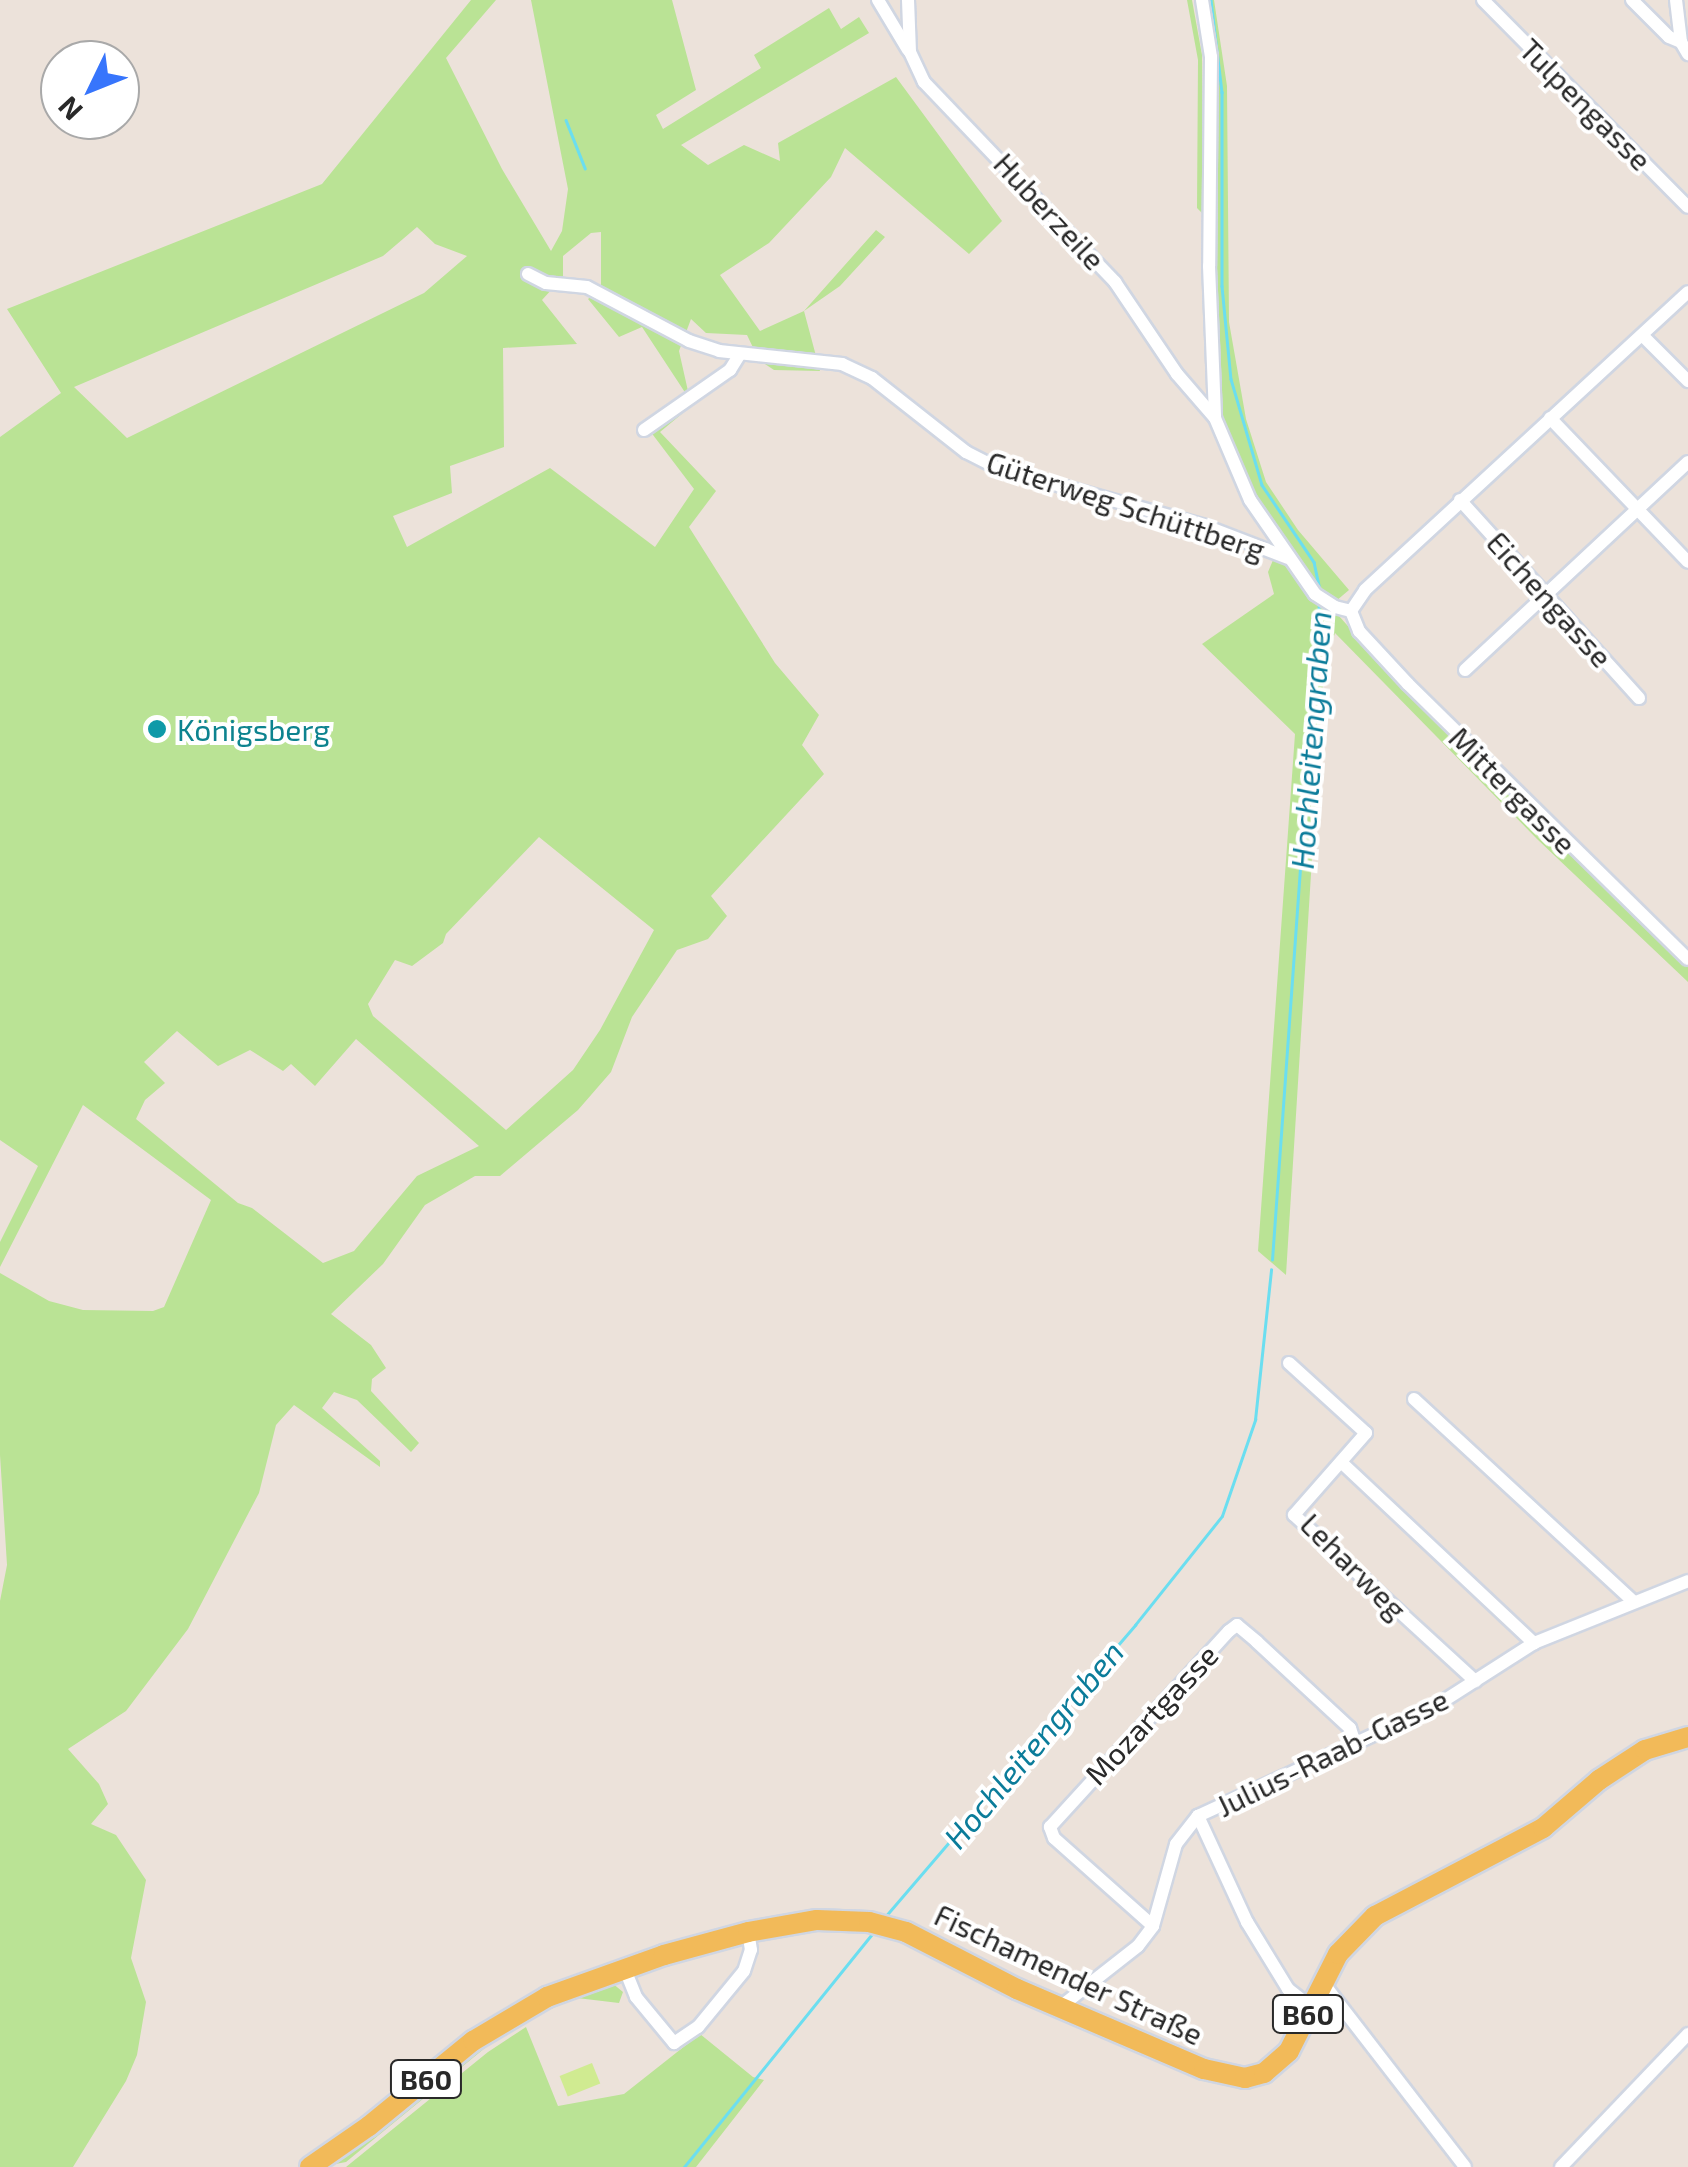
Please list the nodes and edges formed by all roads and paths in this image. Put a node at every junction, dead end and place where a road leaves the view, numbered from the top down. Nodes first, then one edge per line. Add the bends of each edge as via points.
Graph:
1 (878, 0) edge
2 (908, 0) edge
3 (1202, 0) edge
4 (1483, 0) edge
5 (1632, 0) edge
6 (1676, 0) edge
7 (1684, 48) edge
8 (910, 52) junction
9 (1688, 207) edge
10 (528, 274) dead end
11 (1688, 292) edge
12 (1642, 336) junction
13 (740, 354) junction
14 (1688, 381) edge
15 (1215, 418) junction
16 (1550, 418) junction
17 (644, 430) dead end
18 (1688, 462) edge
19 (1460, 500) junction
20 (1636, 510) junction
21 (1270, 530) junction
22 (1249, 541) junction
23 (1290, 559) junction
24 (1688, 562) edge
25 (1547, 594) junction
26 (1351, 612) junction
27 (1465, 670) dead end
28 (1639, 698) dead end
29 (1688, 959) edge
30 (1289, 1363) dead end
31 (1414, 1399) dead end
32 (1341, 1462) junction
33 (1688, 1582) edge
34 (1633, 1601) junction
35 (1534, 1643) junction
36 (1475, 1681) junction
37 (1688, 1737) edge
38 (1356, 1746) junction
39 (1198, 1816) junction
40 (1153, 1926) junction
41 (748, 1932) junction
42 (624, 1966) junction
43 (1323, 1983) junction
44 (1060, 2008) junction
45 (1311, 2008) junction
46 (1688, 2034) edge
47 (310, 2167) edge
48 (1465, 2167) edge
49 (1561, 2167) edge

1 - 8 street
2 - 8 street, Huberzeile
3 - 15 street via 1211,56
4 - 9 street, Tulpengasse
5 - 7 street
6 - 7 street
8 - 15 street, Huberzeile via 924,82 1115,282
10 - 13 street, Güterweg Schüttberg via 587,287 689,342
11 - 12 street
12 - 14 street
12 - 16 street
13 - 17 street via 730,370
13 - 22 street, Güterweg Schüttberg via 842,364 1000,469
15 - 21 street
16 - 19 street
16 - 20 street
18 - 20 street
19 - 25 street, Eichengasse
19 - 26 street via 1365,590
20 - 24 street
20 - 25 street
21 - 22 street
21 - 23 street
22 - 23 street, Güterweg Schüttberg
23 - 26 street via 1320,598
25 - 27 street
25 - 28 street, Eichengasse
26 - 29 street, Mittergasse via 1408,684
30 - 32 street, Leharweg via 1366,1433
31 - 34 street
32 - 35 street
32 - 36 street, Leharweg via 1294,1515
33 - 34 street, Julius-Raab-Gasse
34 - 35 street, Julius-Raab-Gasse
35 - 36 street, Julius-Raab-Gasse
36 - 38 street, Julius-Raab-Gasse
37 - 43 main road, Fischamender Straße / B60 via 1617,1766 1543,1828 1375,1916 1338,1954
38 - 39 street, Julius-Raab-Gasse
38 - 40 street, Mozartgasse via 1350,1728 1257,1642 1237,1625 1229,1630 1050,1827 1054,1838
39 - 40 street, Julius-Raab-Gasse via 1176,1844
39 - 45 street via 1247,1922 1288,1989
40 - 44 street, Julius-Raab-Gasse via 1138,1946
41 - 42 main road, Fischamender Straße / B60
41 - 42 street via 744,1970 698,2027 674,2043 636,1997
41 - 44 main road, Fischamender Straße / B60 via 817,1920 881,1925
42 - 47 main road, Fischamender Straße / B60 via 506,2018
43 - 45 main road, Fischamender Straße / B60
43 - 48 street
44 - 45 main road, Fischamender Straße / B60 via 1204,2069 1245,2078 1277,2065
46 - 49 street

